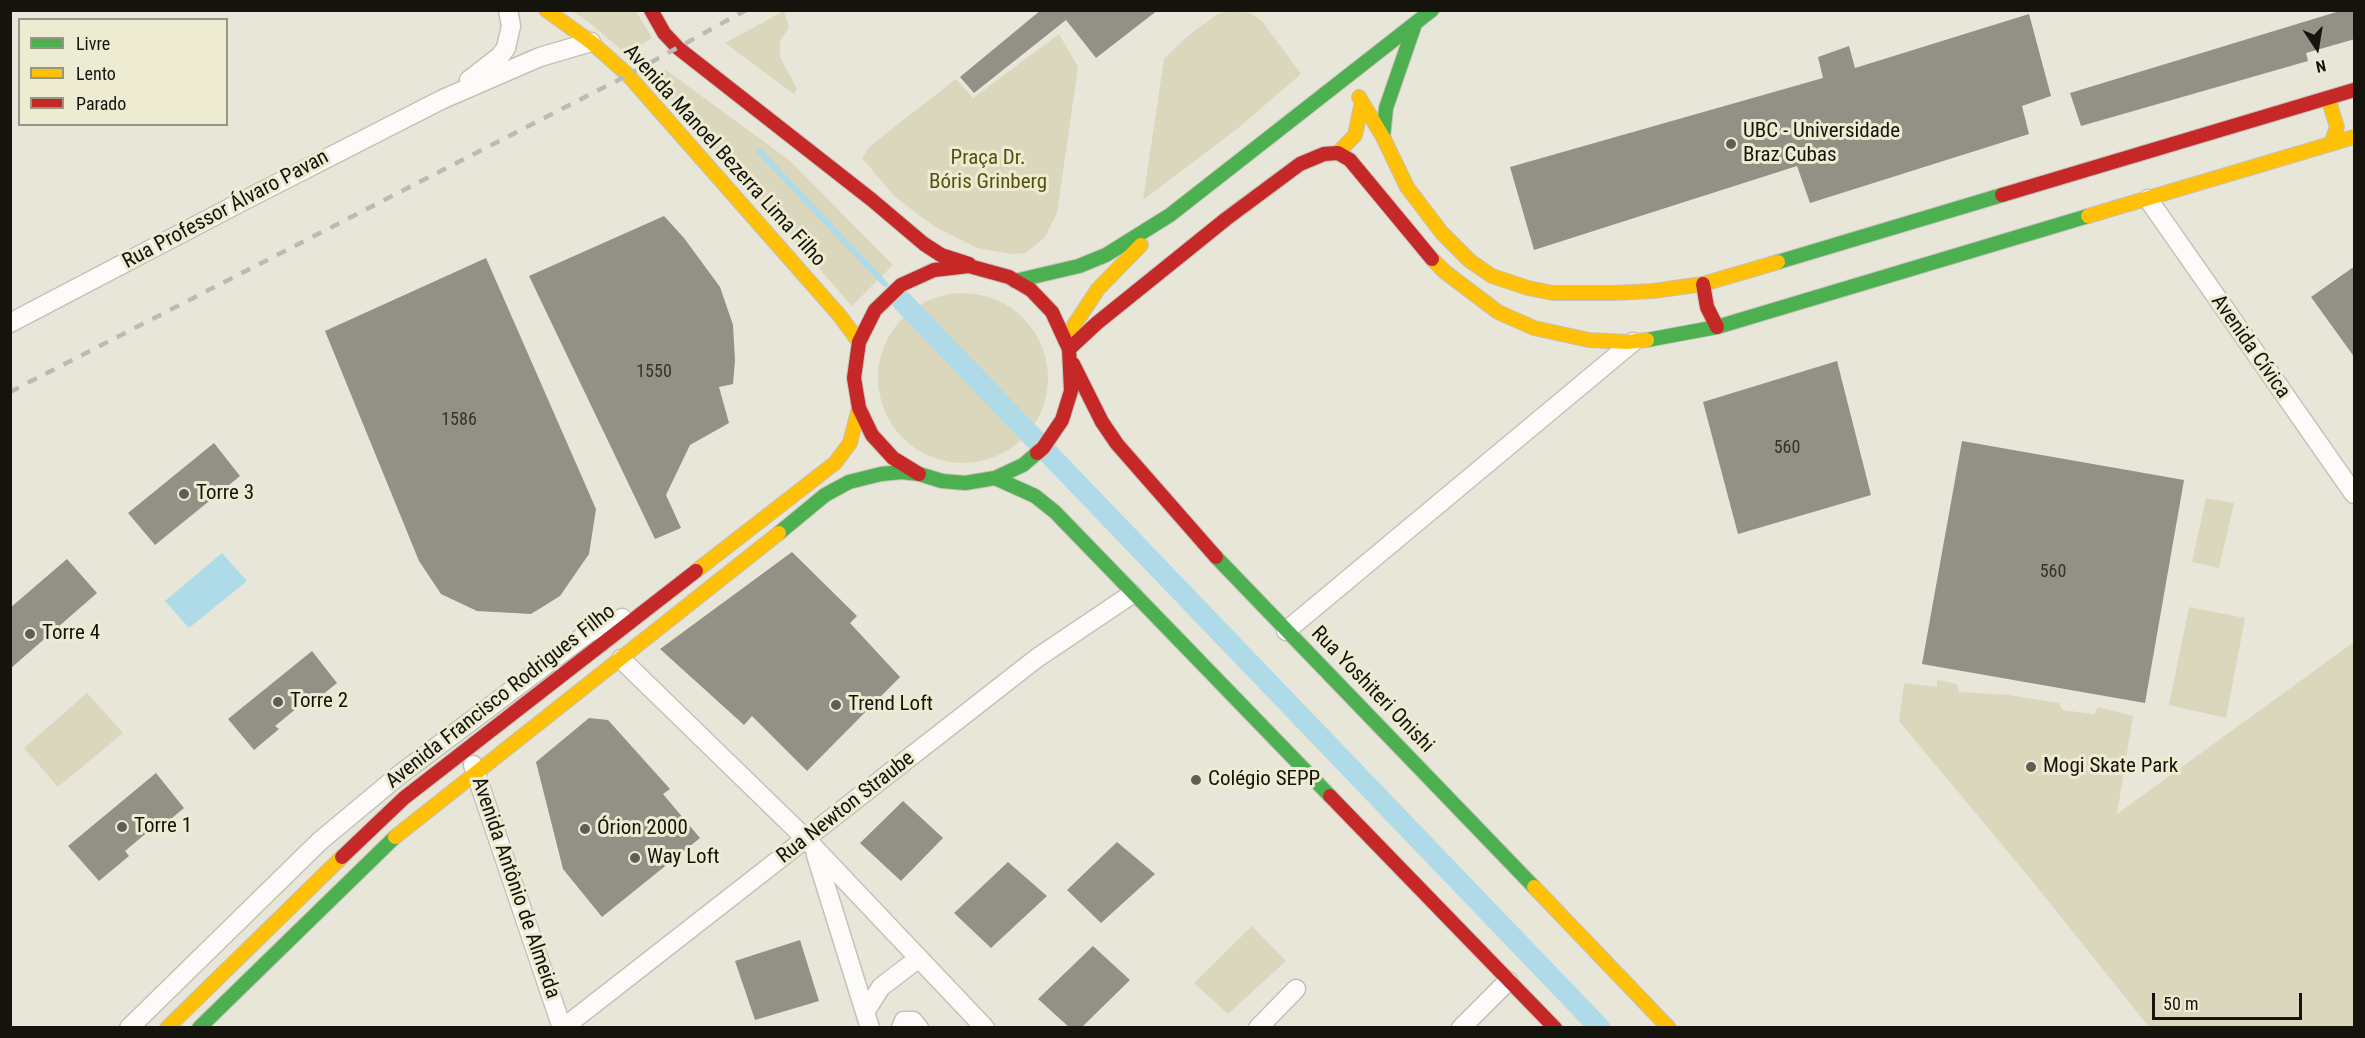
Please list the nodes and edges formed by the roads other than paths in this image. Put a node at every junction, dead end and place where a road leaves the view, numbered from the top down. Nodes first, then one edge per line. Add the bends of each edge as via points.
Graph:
1 (508, 10) edge
2 (546, 10) edge
3 (651, 10) edge
4 (670, 10) edge
5 (1432, 10) edge
6 (1415, 24) junction
7 (664, 33) junction
8 (591, 42) junction
9 (1346, 77) junction
10 (2355, 90) edge
11 (2328, 98) junction
12 (443, 99) junction
13 (1362, 102) junction
14 (1383, 137) junction
15 (2355, 137) edge
16 (2331, 144) junction
17 (1338, 153) junction
18 (2148, 199) junction
19 (1170, 215) junction
20 (997, 273) junction
21 (1015, 281) junction
22 (1696, 285) junction
23 (1696, 321) junction
24 (10, 323) edge
25 (1717, 327) junction
26 (859, 342) junction
27 (1633, 342) junction
28 (1068, 349) junction
29 (859, 408) junction
30 (919, 474) junction
31 (995, 478) junction
32 (2355, 494) edge
33 (1132, 594) junction
34 (657, 601) junction
35 (1286, 631) junction
36 (621, 659) junction
37 (468, 749) junction
38 (476, 773) junction
39 (810, 844) junction
40 (920, 958) junction
41 (1509, 981) junction
42 (1296, 989) dead end
43 (868, 1020) edge
44 (129, 1028) edge
45 (166, 1028) edge
46 (199, 1028) edge
47 (562, 1028) edge
48 (901, 1028) edge
49 (919, 1028) edge
50 (985, 1028) edge
51 (1258, 1028) edge
52 (1461, 1028) edge
53 (1555, 1028) edge
54 (1669, 1028) edge

1 - 12 street, Rua Professor Álvaro Pavan via 511,26 506,48
2 - 8 main road, Avenida Manoel Bezerra Lima Filho
3 - 7 main road, Avenida Manoel Bezerra Lima Filho
4 - 7 street
5 - 6 main road
6 - 9 main road
6 - 14 main road via 1386,108
7 - 20 main road, Avenida Manoel Bezerra Lima Filho via 924,244 941,255
8 - 12 street, Rua Professor Álvaro Pavan via 540,57
8 - 26 main road, Avenida Manoel Bezerra Lima Filho via 628,75
9 - 13 main road
9 - 19 main road
10 - 11 main road
11 - 16 main road via 2337,127
11 - 22 main road
12 - 24 street, Rua Professor Álvaro Pavan
13 - 14 main road
13 - 17 main road via 1355,135
14 - 22 main road via 1421,208 1452,245 1492,276 1553,293 1614,293
15 - 16 main road
16 - 18 main road
17 - 27 main road via 1364,175 1422,249 1452,278 1498,312 1534,328 1589,340
17 - 28 main road via 1300,164 1226,219
18 - 25 main road
18 - 32 street, Avenida Cívica
19 - 21 main road via 1106,255 1079,266
19 - 28 main road via 1098,289
20 - 21 main road, Avenida Francisco Rodrigues Filho
20 - 26 main road, Avenida Francisco Rodrigues Filho via 969,266 934,270 901,285 875,310
21 - 28 main road, Avenida Francisco Rodrigues Filho via 1031,290 1052,312
22 - 23 main road
22 - 25 main road
23 - 25 main road
23 - 27 main road
26 - 29 main road, Avenida Francisco Rodrigues Filho via 854,378
27 - 35 street
28 - 31 main road, Avenida Francisco Rodrigues Filho via 1071,391 1062,420 1043,448 1023,465
28 - 35 main road, Rua Yoshiteri Onishi via 1102,422 1117,444
29 - 30 main road, Avenida Francisco Rodrigues Filho via 872,435 893,458
29 - 34 main road, Avenida Francisco Rodrigues Filho via 850,443 835,463
30 - 31 main road, Avenida Francisco Rodrigues Filho via 965,483
30 - 36 main road, Avenida Francisco Rodrigues Filho via 880,474 849,482 825,495
31 - 33 main road via 1035,496 1055,512
33 - 39 street, Rua Newton Straube via 1037,658
33 - 41 main road
34 - 37 main road, Avenida Francisco Rodrigues Filho
34 - 44 street via 588,633 398,776 320,841
35 - 54 main road, Rua Yoshiteri Onishi
36 - 38 main road, Avenida Francisco Rodrigues Filho
36 - 39 street
37 - 38 street, Avenida Antônio de Almeida
37 - 45 main road, Avenida Francisco Rodrigues Filho via 370,829
38 - 46 main road, Avenida Francisco Rodrigues Filho via 395,837
38 - 47 street, Avenida Antônio de Almeida
39 - 40 street
39 - 43 street
39 - 47 street, Rua Newton Straube
40 - 43 street via 881,987
40 - 50 street
41 - 52 street
41 - 53 main road
42 - 51 street
48 - 49 street via 904,1021 913,1021

